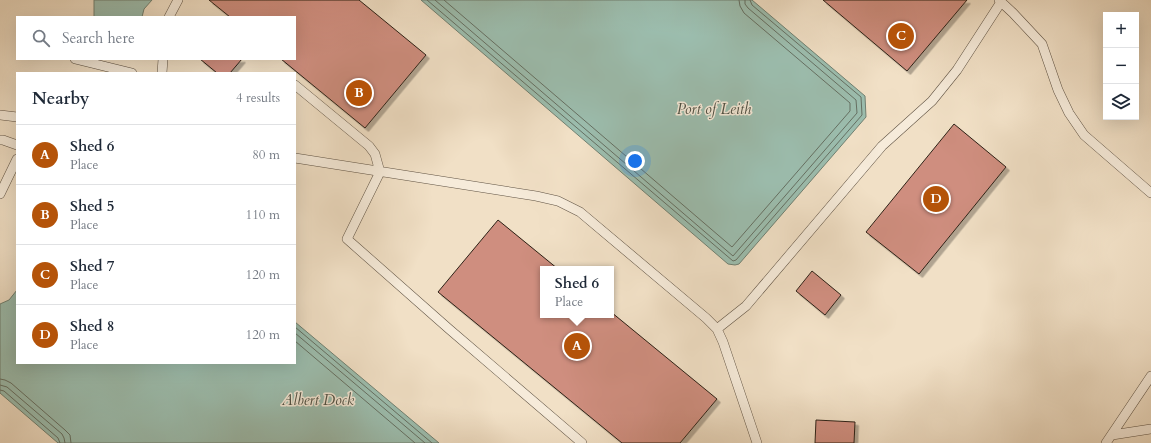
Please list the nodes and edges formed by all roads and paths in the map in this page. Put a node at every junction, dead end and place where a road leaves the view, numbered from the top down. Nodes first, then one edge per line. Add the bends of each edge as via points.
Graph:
1 (178, 0) edge
2 (1000, 1) edge
3 (170, 16) edge
4 (78, 60) edge
5 (163, 60) edge
6 (128, 72) edge
7 (162, 72) edge
8 (296, 86) edge
9 (0, 115) edge
10 (16, 117) edge
11 (0, 140) edge
12 (16, 145) edge
13 (296, 158) edge
14 (16, 161) edge
15 (380, 172) junction
16 (1151, 193) edge
17 (0, 194) edge
18 (716, 329) junction
19 (1151, 376) edge
20 (1151, 429) edge
21 (1112, 436) junction
22 (582, 443) edge
23 (756, 443) edge
24 (1106, 443) edge

1 - 3 lane
2 - 16 lane via 1042,44 1069,114 1084,135
2 - 18 lane via 957,70 932,101 882,146 746,306
4 - 6 lane
5 - 7 lane
8 - 15 lane via 369,146 375,154
9 - 10 lane
11 - 12 lane
13 - 15 lane
14 - 17 lane
15 - 18 lane via 536,196 569,206 586,217
15 - 22 lane via 347,239
18 - 23 lane
19 - 21 lane
20 - 21 lane
21 - 24 lane

